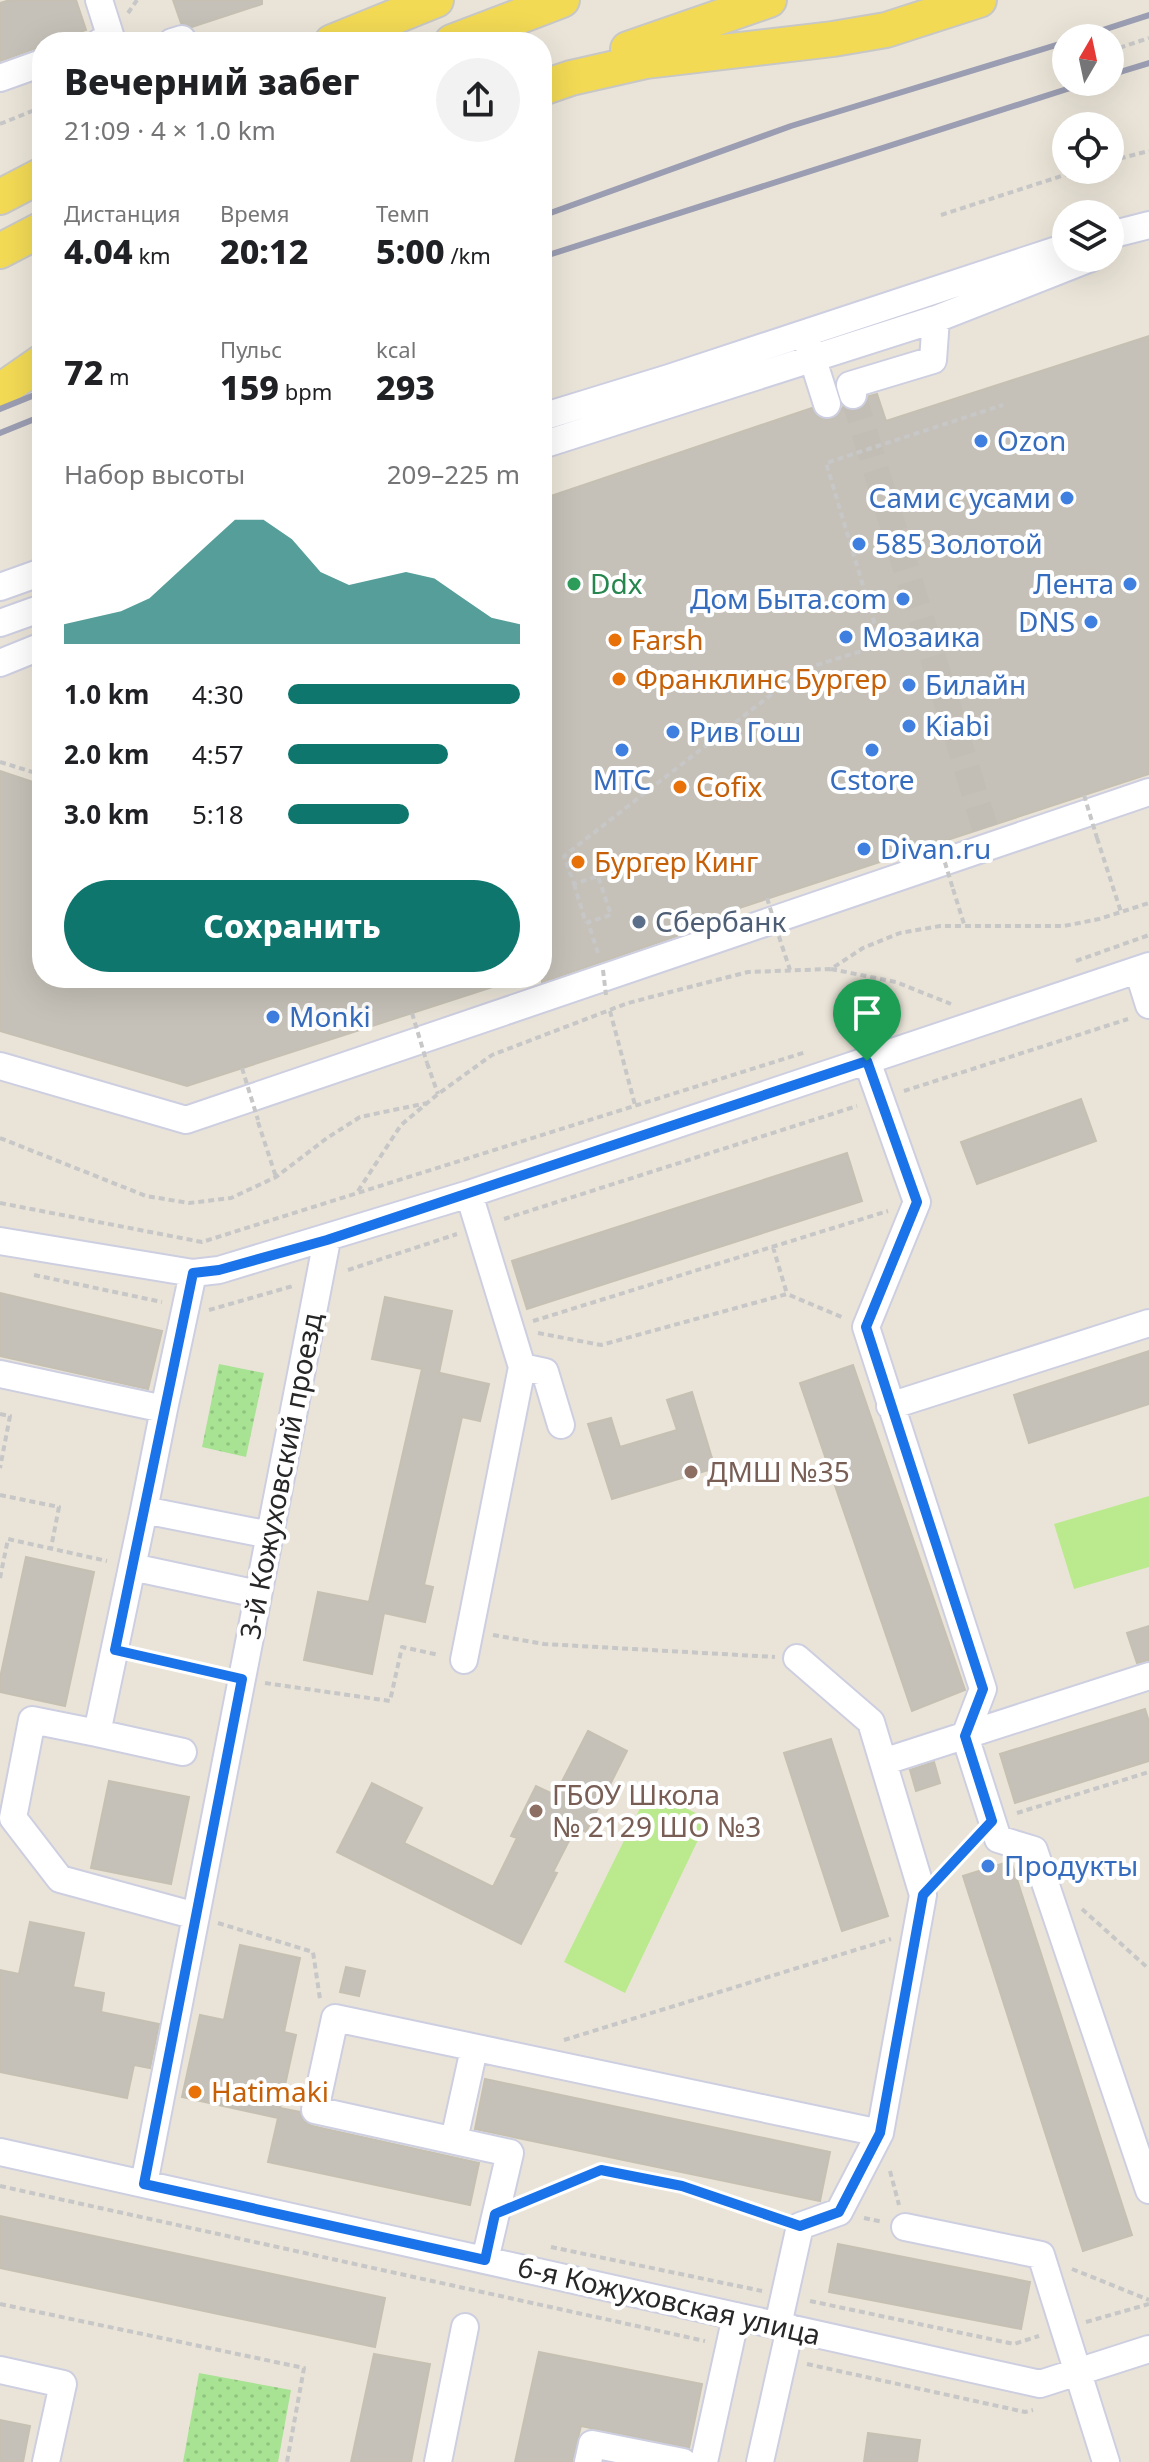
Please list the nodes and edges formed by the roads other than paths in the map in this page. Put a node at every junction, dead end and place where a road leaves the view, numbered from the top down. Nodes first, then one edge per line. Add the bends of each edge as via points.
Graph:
1 (99, 0) edge
2 (436, 0) edge
3 (562, 0) edge
4 (769, 0) edge
5 (979, 0) edge
6 (106, 32) edge
7 (357, 32) edge
8 (478, 32) edge
9 (32, 67) edge
10 (0, 78) edge
11 (552, 80) edge
12 (552, 83) edge
13 (32, 180) edge
14 (0, 197) edge
15 (32, 208) edge
16 (0, 219) edge
17 (32, 234) edge
18 (0, 251) edge
19 (1052, 252) edge
20 (1055, 272) edge
21 (936, 319) junction
22 (804, 333) junction
23 (813, 358) junction
24 (32, 369) edge
25 (0, 391) edge
26 (853, 395) dead end
27 (827, 404) tunnel mouth
28 (571, 408) junction
29 (552, 414) edge
30 (577, 434) junction
31 (552, 442) edge
32 (32, 576) edge
33 (0, 587) edge
34 (32, 612) edge
35 (0, 623) edge
36 (32, 650) edge
37 (0, 663) edge
38 (1149, 792) edge
39 (1144, 968) edge
40 (1149, 1005) edge
41 (867, 1061) junction
42 (0, 1066) edge
43 (469, 1194) junction
44 (327, 1240) junction
45 (0, 1241) edge
46 (193, 1273) junction
47 (1149, 1323) edge
48 (522, 1367) junction
49 (0, 1374) edge
50 (890, 1406) junction
51 (164, 1409) junction
52 (561, 1425) dead end
53 (144, 1510) junction
54 (270, 1535) junction
55 (132, 1567) junction
56 (258, 1594) junction
57 (797, 1658) road end
58 (464, 1660) road end
59 (1149, 1676) edge
60 (97, 1733) junction
61 (965, 1736) junction
62 (183, 1752) dead end
63 (883, 1762) junction
64 (196, 1916) junction
65 (474, 2049) junction
66 (880, 2133) junction
67 (454, 2140) junction
68 (0, 2152) edge
69 (144, 2184) junction
70 (1149, 2190) edge
71 (905, 2227) road end
72 (485, 2260) junction
73 (736, 2316) junction
74 (465, 2327) dead end
75 (784, 2327) junction
76 (1149, 2349) edge
77 (0, 2370) edge
78 (1077, 2372) junction
79 (46, 2462) edge
80 (438, 2462) edge
81 (588, 2462) edge
82 (683, 2462) edge
83 (704, 2462) edge
84 (760, 2462) edge
85 (1106, 2462) edge

1 - 6 street
2 - 7 main road
3 - 8 main road
4 - 11 main road
5 - 12 main road via 886,30 646,61
9 - 10 street
13 - 14 main road
15 - 16 main road
17 - 18 main road
19 - 22 street
20 - 21 street
21 - 23 street
21 - 26 street via 933,360 850,385
22 - 23 street
22 - 28 street
23 - 27 street
23 - 30 street
24 - 25 main road
28 - 29 street
28 - 30 street
30 - 31 street
32 - 33 street
34 - 35 street
36 - 37 street
38 - 42 street via 987,837 186,1120
39 - 40 street
39 - 41 street
41 - 43 street
41 - 50 street via 917,1202 866,1327
43 - 44 street
43 - 48 street
44 - 46 street
44 - 54 street, 3-й Кожуховский проезд
45 - 46 street
46 - 51 street
47 - 50 street
48 - 52 street via 545,1372
48 - 58 street
49 - 51 street
50 - 61 street via 983,1689
51 - 53 street
53 - 54 street
53 - 55 street
54 - 56 street, 3-й Кожуховский проезд
55 - 56 street
55 - 60 street
56 - 64 street, 3-й Кожуховский проезд
57 - 63 street via 871,1722
59 - 61 street
60 - 62 street
60 - 64 street via 32,1720 13,1818 60,1879
61 - 63 street
61 - 70 street via 998,1839 1034,1850
63 - 66 street via 923,1895
64 - 69 street, 3-й Кожуховский проезд
65 - 66 street
65 - 67 street
65 - 67 street via 335,2018 328,2048 315,2110
66 - 75 street via 839,2212 800,2226 784,2295
67 - 72 street via 510,2153
68 - 69 street, 6-я Кожуховская улица
69 - 72 street, 6-я Кожуховская улица
71 - 78 street via 1041,2255
72 - 73 street, 6-я Кожуховская улица
73 - 75 street, 6-я Кожуховская улица
73 - 83 street
74 - 80 street
75 - 78 street, 6-я Кожуховская улица via 1040,2384
75 - 84 street via 783,2359
76 - 78 street, 6-я Кожуховская улица
77 - 79 street via 63,2384
78 - 85 street
81 - 82 street via 592,2444

